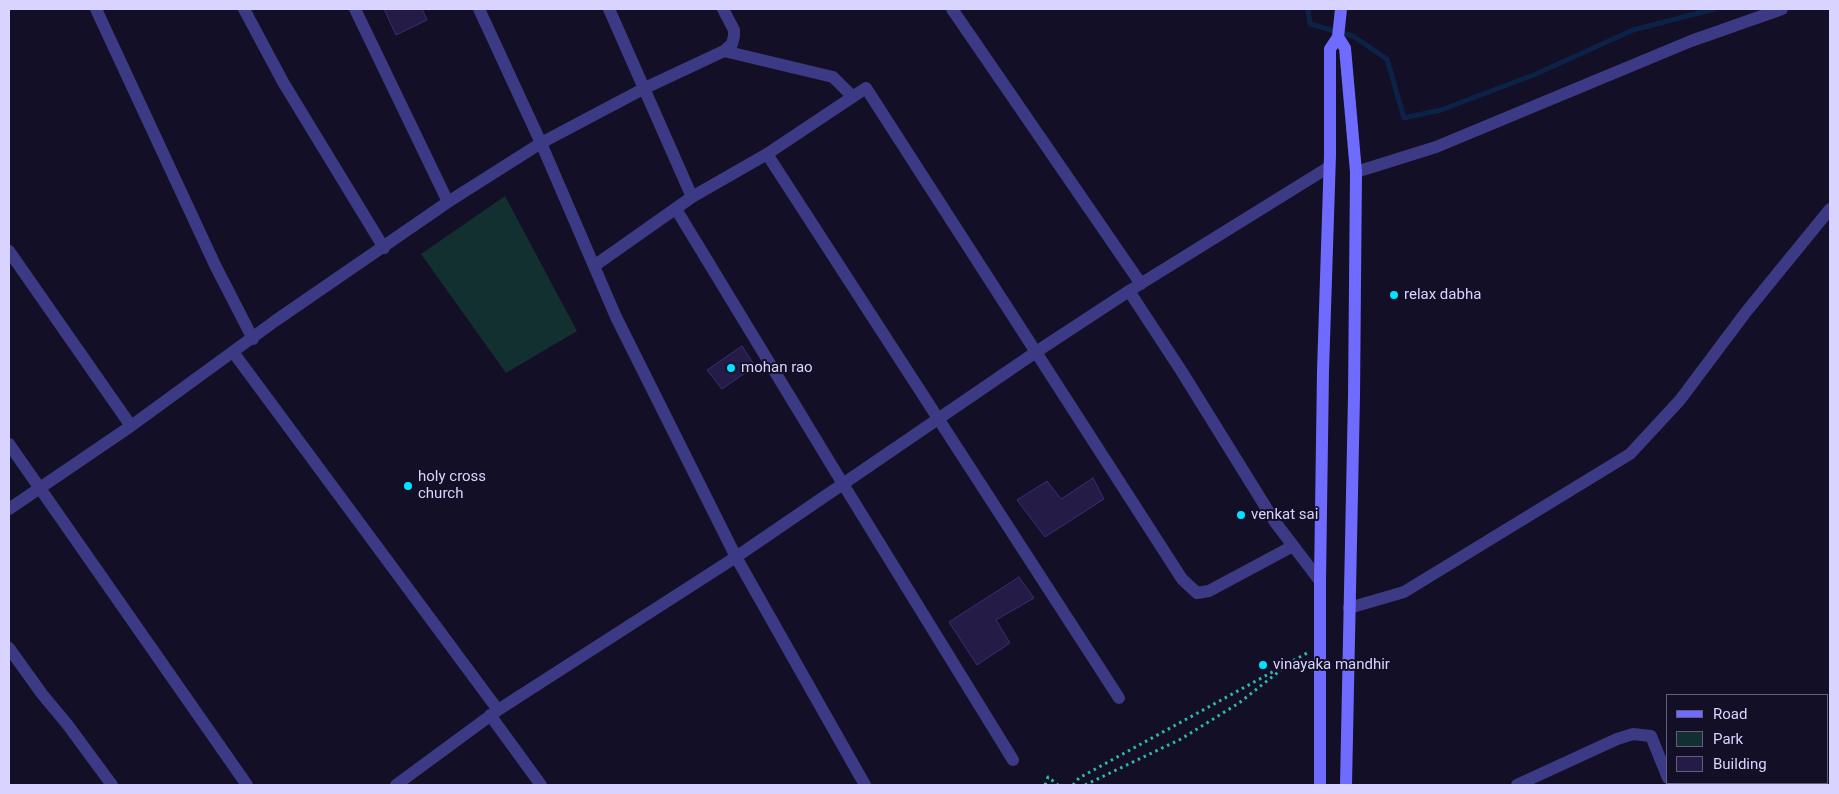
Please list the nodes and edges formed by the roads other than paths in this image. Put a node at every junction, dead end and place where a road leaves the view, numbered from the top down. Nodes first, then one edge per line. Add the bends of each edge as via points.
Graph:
1 (96, 9) edge
2 (244, 9) edge
3 (355, 9) edge
4 (479, 9) edge
5 (609, 9) edge
6 (723, 9) edge
7 (952, 9) edge
8 (1341, 9) edge
9 (1782, 9) edge
10 (1338, 36) junction
11 (724, 51) junction
12 (645, 88) junction
13 (853, 97) junction
14 (541, 143) junction
15 (767, 154) junction
16 (1329, 168) junction
17 (1356, 172) junction
18 (692, 197) junction
19 (448, 202) junction
20 (676, 209) junction
21 (1830, 209) edge
22 (384, 248) junction
23 (9, 251) edge
24 (594, 266) junction
25 (1141, 284) junction
26 (1130, 291) junction
27 (253, 338) junction
28 (233, 352) junction
29 (1036, 352) junction
30 (939, 419) junction
31 (131, 426) junction
32 (9, 444) edge
33 (843, 484) junction
34 (39, 488) junction
35 (9, 509) edge
36 (1293, 546) junction
37 (736, 558) junction
38 (1320, 581) junction
39 (1349, 608) junction
40 (9, 648) edge
41 (1119, 698) dead end
42 (494, 712) junction
43 (1013, 760) dead end
44 (1666, 773) edge
45 (399, 784) edge
46 (112, 785) edge
47 (247, 785) edge
48 (541, 785) edge
49 (865, 785) edge
50 (1320, 785) edge
51 (1346, 785) edge
52 (1517, 785) edge

1 - 27 street via 215,265
2 - 22 street via 283,82
3 - 19 street
4 - 14 street
5 - 12 street
6 - 11 street via 734,30 732,44
7 - 25 street
8 - 10 street
9 - 17 street via 1691,41 1436,148
10 - 16 street via 1330,49
10 - 17 street via 1345,48
11 - 12 street
11 - 13 street via 833,77
12 - 14 street
12 - 18 street
13 - 15 street
13 - 29 street via 866,88
14 - 19 street
14 - 24 street
15 - 18 street
15 - 30 street
16 - 25 street
16 - 38 street
17 - 39 street
18 - 20 street
19 - 22 street
20 - 24 street
20 - 33 street
21 - 39 street via 1680,400 1630,454 1404,592
22 - 27 street
23 - 31 street
24 - 37 street via 616,317
25 - 26 street
26 - 29 street
26 - 36 street
27 - 28 street
28 - 31 street
28 - 42 street
29 - 30 street
29 - 36 street via 1182,579 1197,593 1209,591
30 - 33 street
30 - 41 street
31 - 34 street
32 - 34 street
33 - 37 street
33 - 43 street
34 - 35 street
34 - 47 street
36 - 38 street
37 - 42 street
37 - 49 street
38 - 50 street
39 - 51 street
40 - 46 street
42 - 45 street
42 - 48 street
44 - 52 street via 1651,736 1633,734

